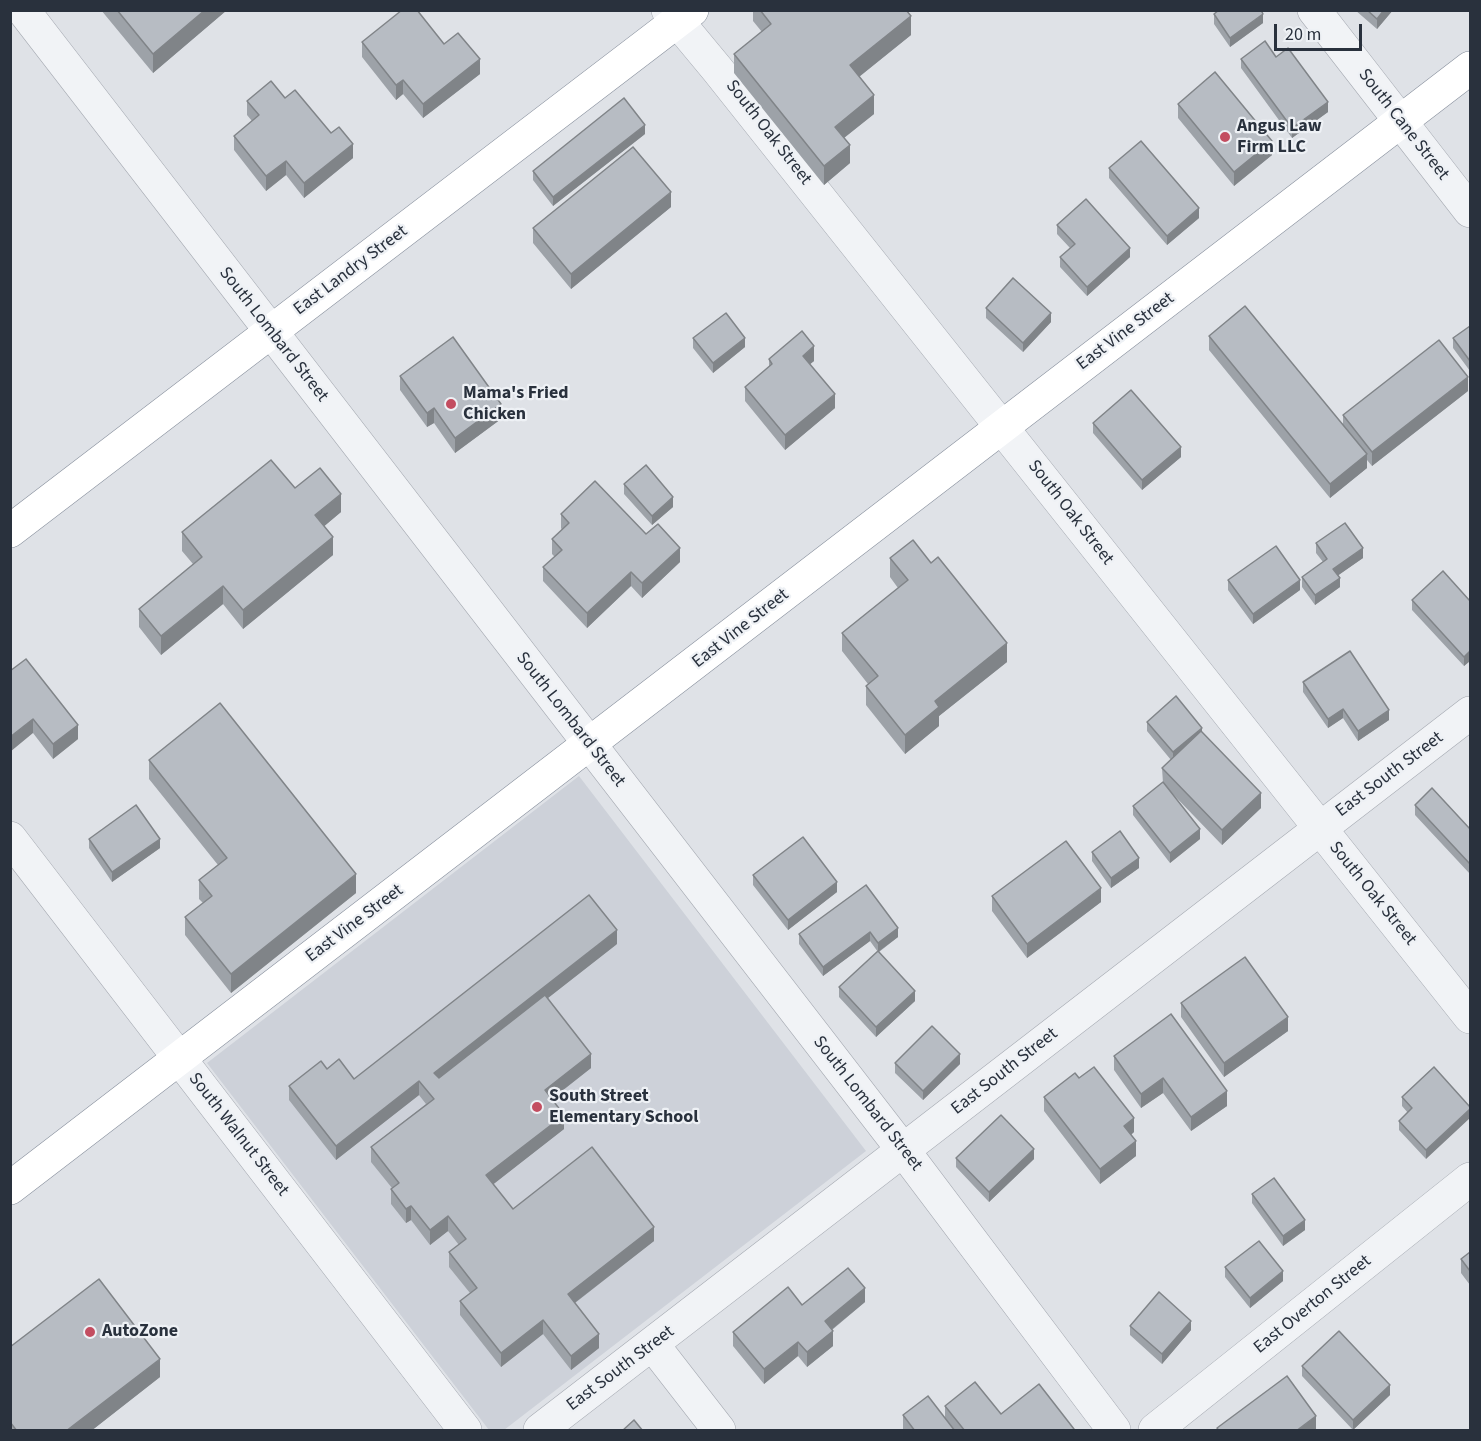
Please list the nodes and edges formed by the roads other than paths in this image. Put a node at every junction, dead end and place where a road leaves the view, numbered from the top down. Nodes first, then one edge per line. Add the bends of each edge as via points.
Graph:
1 (23, 10) edge
2 (1314, 10) edge
3 (679, 14) edge
4 (1470, 68) edge
5 (1401, 122) junction
6 (1470, 211) edge
7 (271, 332) junction
8 (1002, 428) junction
9 (10, 531) edge
10 (1470, 713) edge
11 (590, 746) junction
12 (1320, 828) junction
13 (10, 838) edge
14 (1470, 1017) edge
15 (179, 1059) junction
16 (903, 1150) junction
17 (1470, 1179) edge
18 (10, 1188) edge
19 (653, 1344) junction
20 (465, 1431) edge
21 (540, 1431) edge
22 (719, 1431) edge
23 (1114, 1431) edge
24 (1155, 1431) edge

1 - 7 street, South Lombard Street
2 - 5 street, South Cane Street
3 - 7 highway, East Landry Street
3 - 8 street, South Oak Street via 717,69
4 - 5 highway, East Vine Street
5 - 6 street, South Cane Street
5 - 8 highway, East Vine Street
7 - 9 highway, East Landry Street
7 - 11 street, South Lombard Street
8 - 11 highway, East Vine Street
8 - 12 street, South Oak Street
10 - 12 street, East South Street
11 - 15 highway, East Vine Street
11 - 16 street, South Lombard Street
12 - 14 street, South Oak Street
12 - 16 street, East South Street
13 - 15 street, South Walnut Street
15 - 18 highway, East Vine Street
15 - 20 street, South Walnut Street
16 - 19 street, East South Street
16 - 23 street, South Lombard Street
17 - 24 street, East Overton Street
19 - 21 street, East South Street
19 - 22 street

